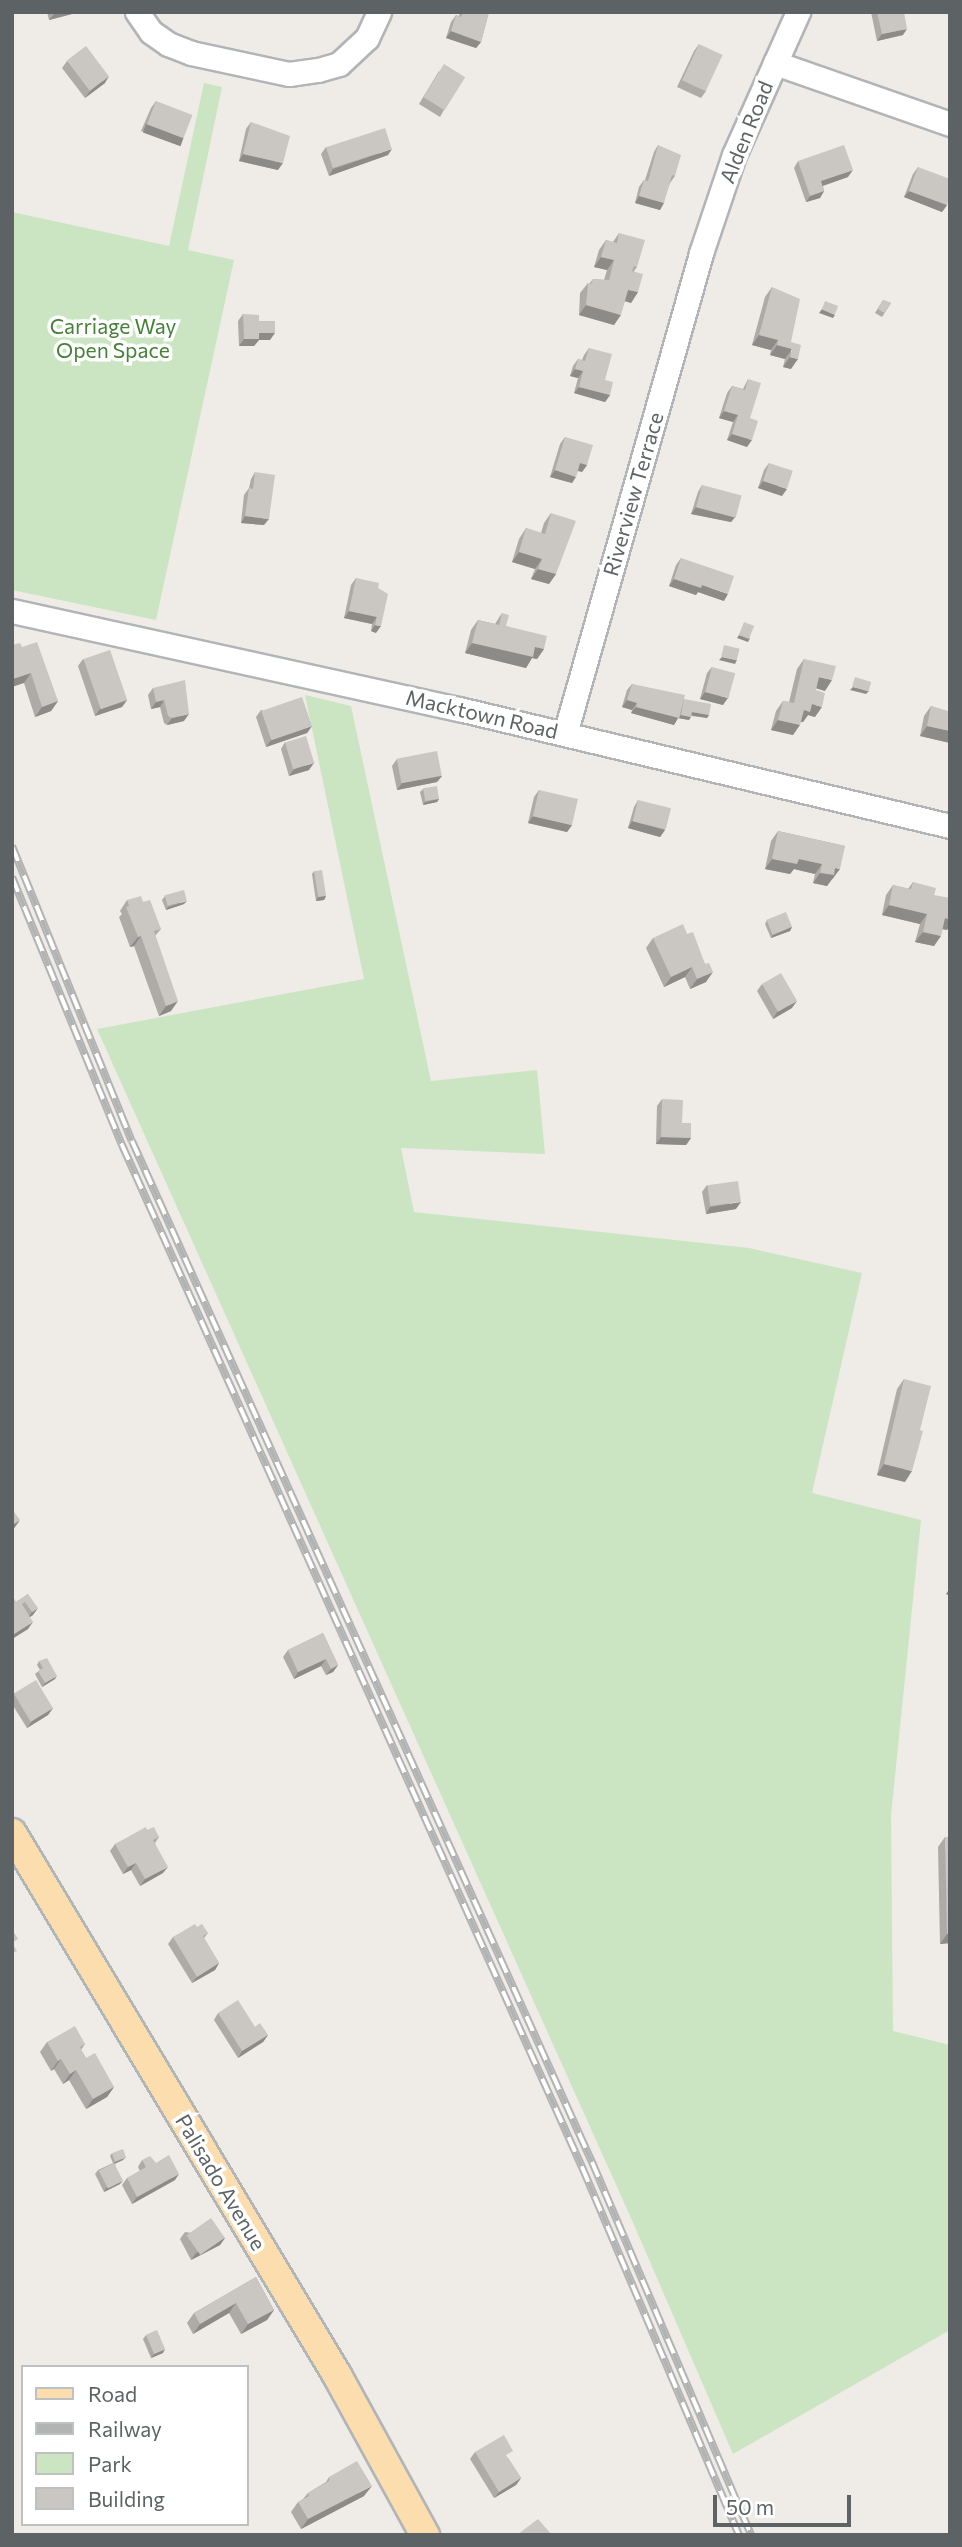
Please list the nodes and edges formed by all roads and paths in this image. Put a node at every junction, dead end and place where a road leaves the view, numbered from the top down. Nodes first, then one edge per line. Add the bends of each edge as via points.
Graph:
1 (137, 12) edge
2 (379, 12) edge
3 (798, 12) edge
4 (775, 63) junction
5 (950, 124) edge
6 (701, 253) joint
7 (12, 611) edge
8 (565, 734) junction
9 (950, 826) edge
10 (12, 1833) edge
11 (425, 2535) edge

1 - 2 street via 168,44 289,74 339,64 367,38
3 - 4 street, Alden Road
4 - 5 street
4 - 6 street, Alden Road via 734,155
6 - 8 street, Riverview Terrace
7 - 8 street, Macktown Road
8 - 9 street, Macktown Road
10 - 11 main road, Palisado Avenue via 337,2375

